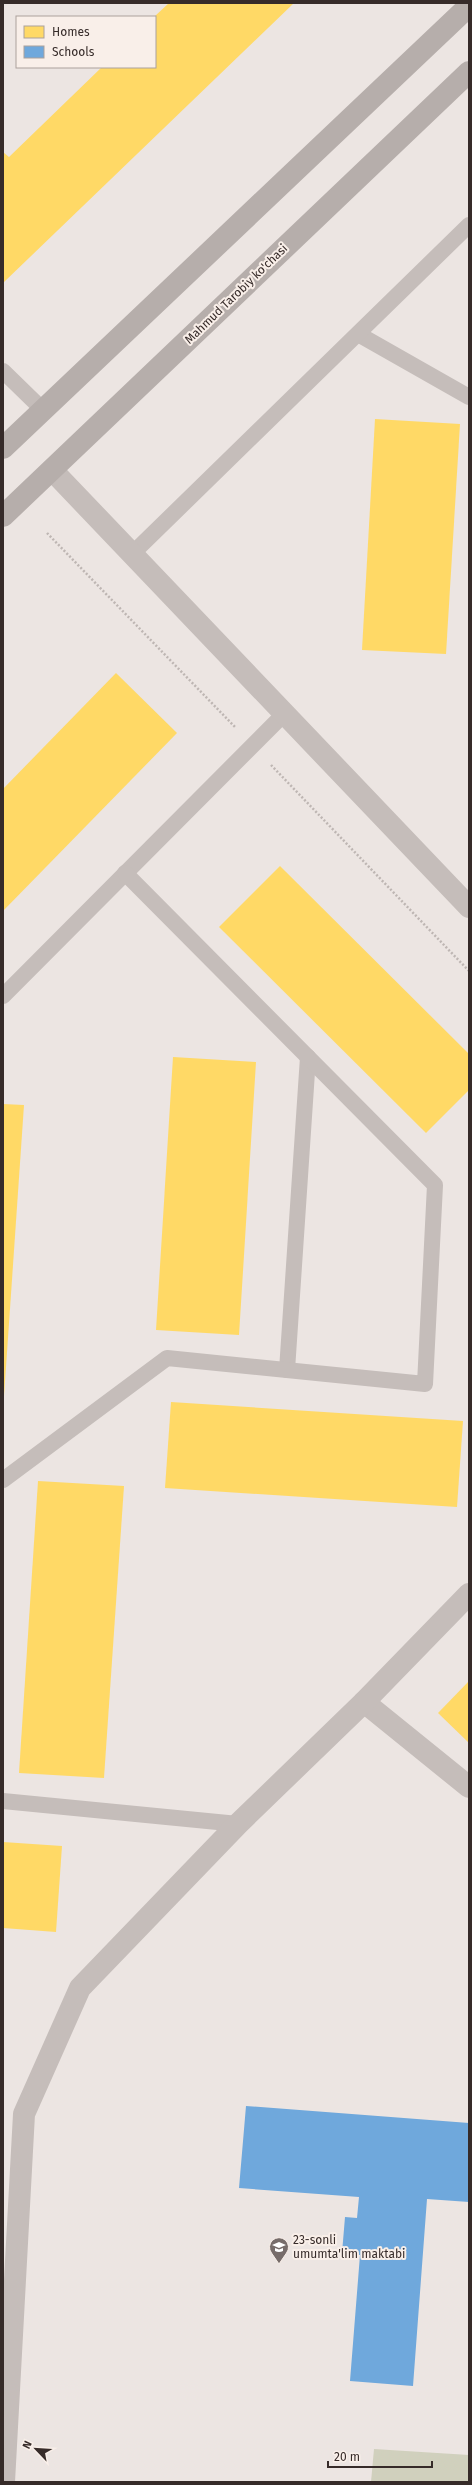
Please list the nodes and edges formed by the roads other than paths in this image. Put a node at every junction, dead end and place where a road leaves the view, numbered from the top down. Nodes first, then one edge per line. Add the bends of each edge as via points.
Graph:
1 (469, 6) edge
2 (469, 72) edge
3 (469, 225) edge
4 (358, 334) junction
5 (3, 371) edge
6 (469, 397) edge
7 (43, 410) junction
8 (3, 448) edge
9 (52, 470) junction
10 (3, 516) edge
11 (132, 554) junction
12 (284, 714) junction
13 (125, 873) junction
14 (469, 907) edge
15 (3, 996) edge
16 (308, 1057) junction
17 (287, 1370) junction
18 (3, 1480) edge
19 (469, 1594) edge
20 (364, 1702) junction
21 (469, 1787) edge
22 (3, 1801) edge
23 (238, 1824) junction
24 (4, 2482) edge

1 - 7 main road
2 - 9 main road, Mahmud Tarobiy ko'chasi
3 - 4 lane
4 - 6 lane
4 - 11 lane
5 - 7 lane
7 - 8 main road
9 - 10 main road, Mahmud Tarobiy ko'chasi
9 - 11 street
11 - 12 street
12 - 13 lane
12 - 14 street
13 - 15 lane
13 - 16 lane
16 - 17 lane
16 - 17 lane via 436,1185 425,1384
17 - 18 lane via 167,1358
19 - 20 street
20 - 21 street
20 - 23 street
22 - 23 lane
23 - 24 street via 80,1988 24,2114

